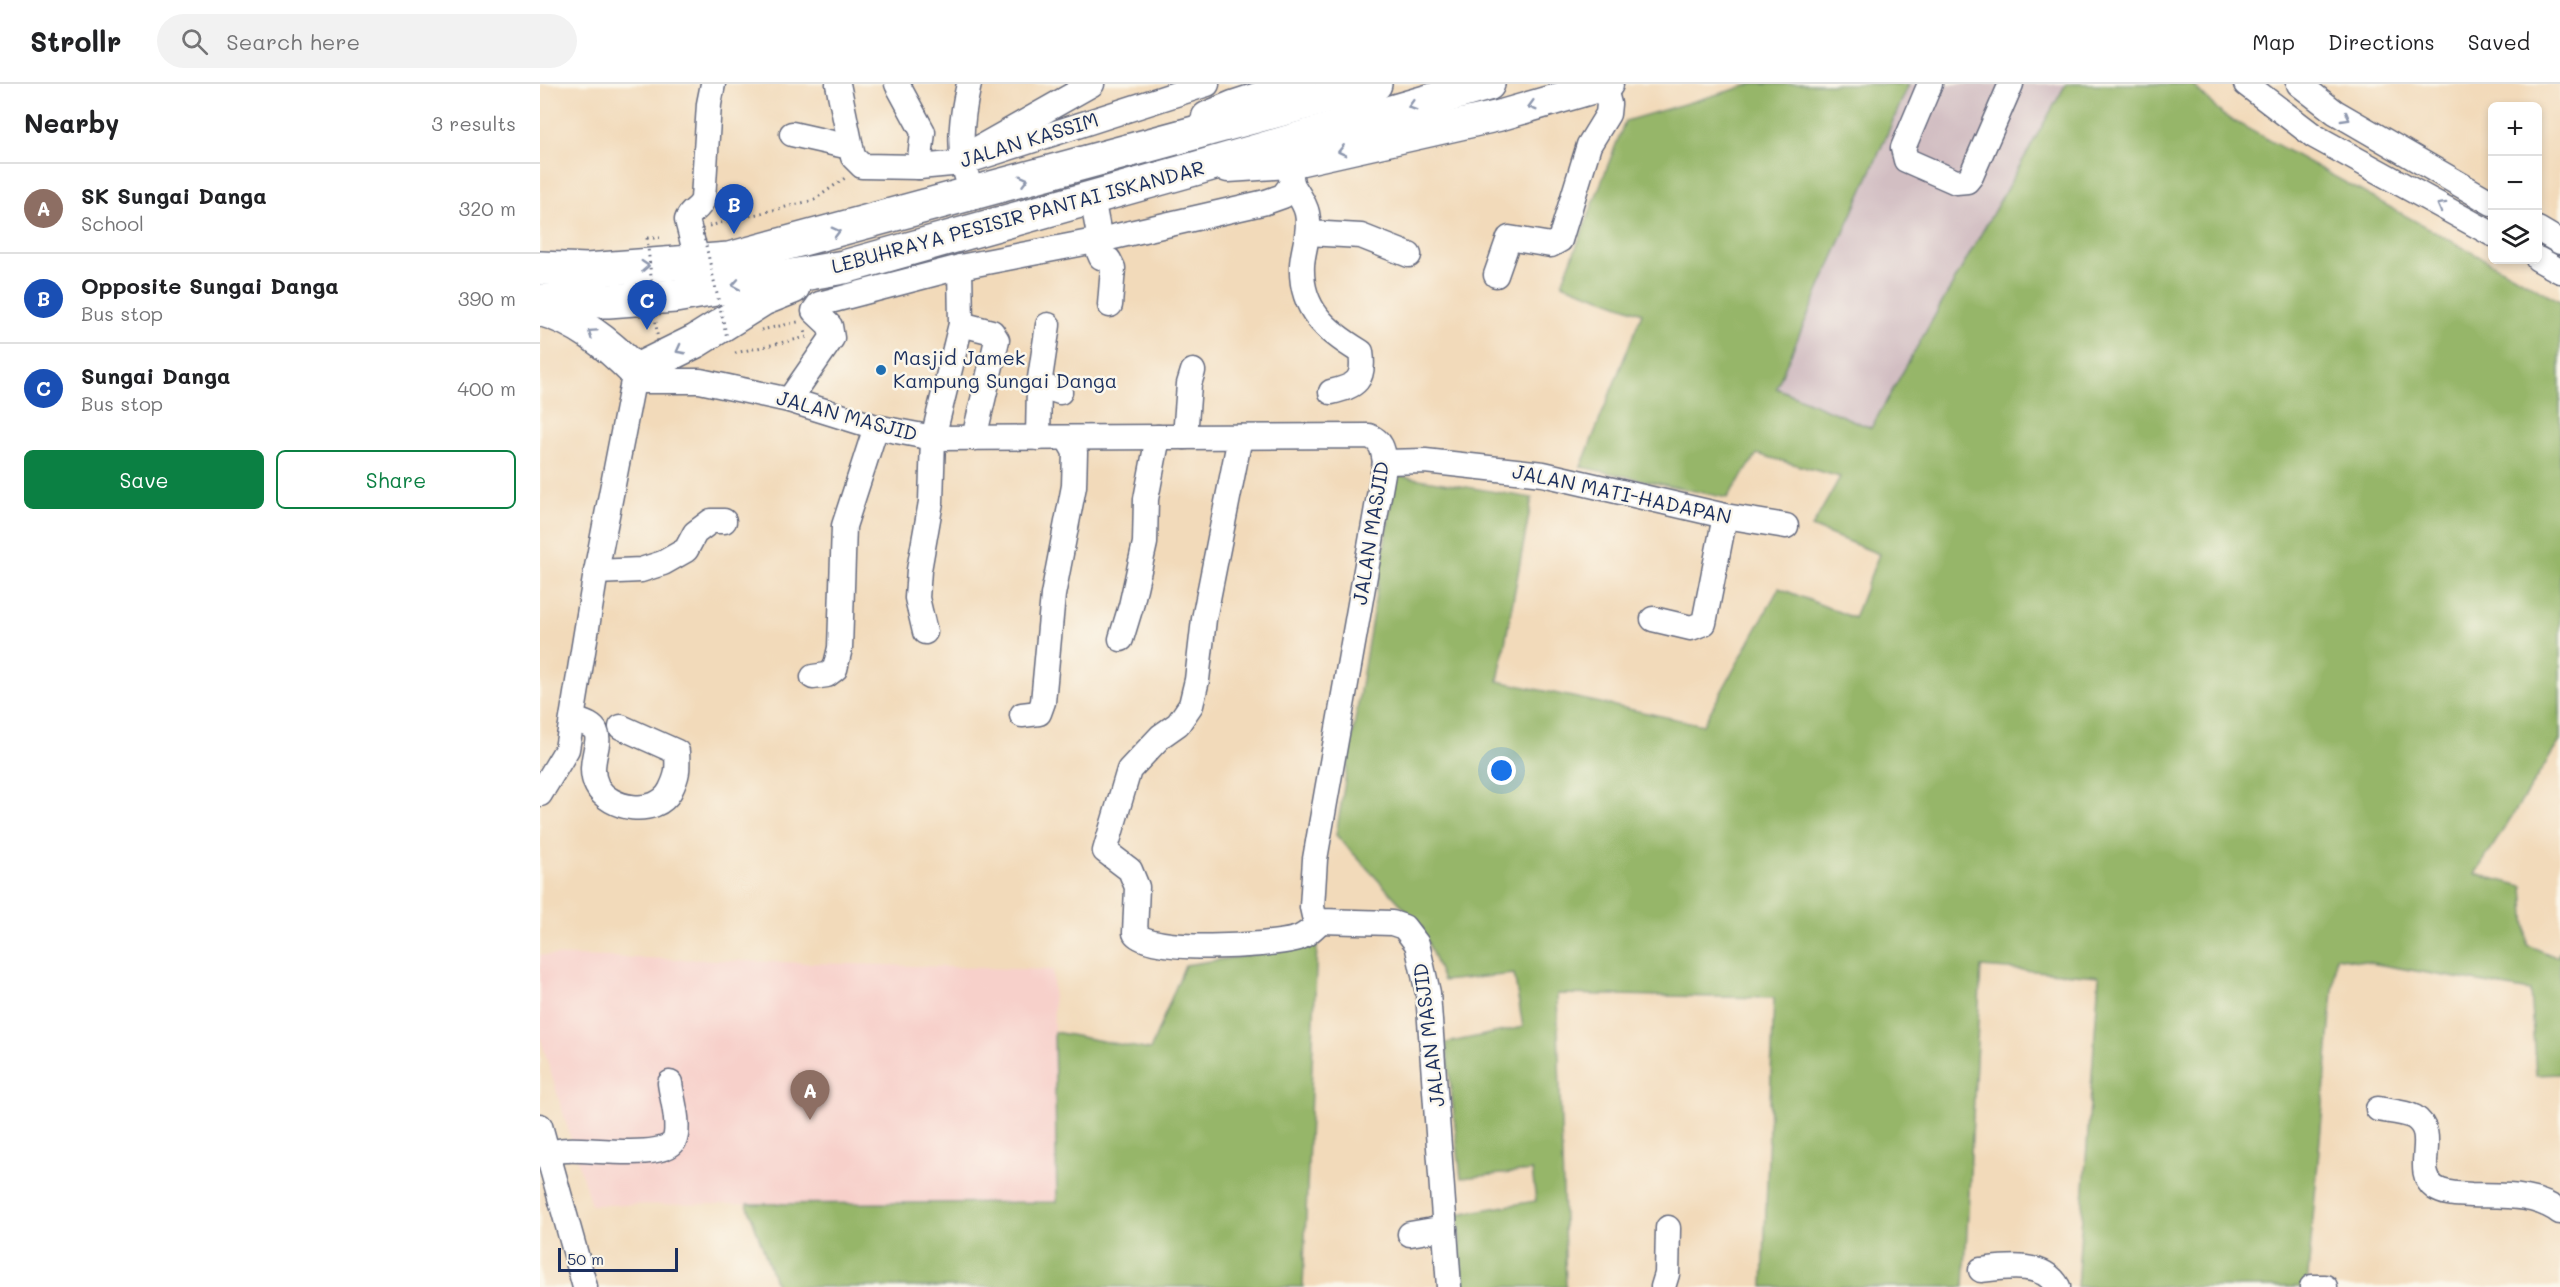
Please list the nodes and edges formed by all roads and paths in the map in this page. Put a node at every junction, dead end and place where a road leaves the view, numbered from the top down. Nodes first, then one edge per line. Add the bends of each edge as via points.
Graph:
1 (712, 84) edge
2 (838, 84) edge
3 (897, 84) edge
4 (969, 84) edge
5 (1092, 84) edge
6 (1206, 84) edge
7 (1300, 84) edge
8 (1375, 84) edge
9 (1488, 84) edge
10 (1930, 84) edge
11 (2011, 84) edge
12 (2246, 84) edge
13 (2299, 84) edge
14 (1606, 85) edge
15 (792, 134) dead end
16 (1130, 152) junction
17 (856, 156) junction
18 (962, 163) junction
19 (919, 166) junction
20 (1194, 170) junction
21 (1291, 174) junction
22 (972, 194) junction
23 (1092, 198) junction
24 (2488, 200) edge
25 (2488, 231) edge
26 (2542, 231) edge
27 (1308, 233) junction
28 (647, 238) dead end
29 (1100, 240) junction
30 (2560, 242) edge
31 (1409, 255) dead end
32 (2542, 261) edge
33 (698, 263) junction
34 (844, 267) junction
35 (960, 267) junction
36 (540, 268) edge
37 (2560, 272) edge
38 (1496, 275) dead end
39 (540, 301) edge
40 (1110, 305) dead end
41 (540, 309) edge
42 (809, 314) junction
43 (961, 324) junction
44 (1048, 325) dead end
45 (805, 329) dead end
46 (760, 331) dead end
47 (738, 336) dead end
48 (658, 343) dead end
49 (735, 353) dead end
50 (1193, 371) dead end
51 (634, 376) junction
52 (1331, 392) dead end
53 (789, 400) junction
54 (876, 427) junction
55 (1158, 437) junction
56 (1185, 437) junction
57 (1240, 437) junction
58 (933, 438) junction
59 (974, 438) junction
60 (1038, 438) junction
61 (1067, 438) junction
62 (1385, 462) junction
63 (1725, 516) junction
64 (724, 521) dead end
65 (1786, 526) dead end
66 (596, 572) junction
67 (1653, 619) dead end
68 (925, 632) dead end
69 (1121, 639) dead end
70 (813, 677) dead end
71 (1022, 715) dead end
72 (573, 719) junction
73 (621, 727) dead end
74 (540, 794) edge
75 (1321, 921) junction
76 (670, 1083) dead end
77 (2378, 1109) dead end
78 (540, 1126) edge
79 (549, 1153) junction
80 (2560, 1212) edge
81 (1445, 1228) junction
82 (1668, 1228) dead end
83 (1410, 1234) dead end
84 (1982, 1270) dead end
85 (585, 1287) edge
86 (1449, 1287) edge
87 (1663, 1287) edge
88 (2058, 1287) edge
89 (2312, 1287) edge
90 (2325, 1287) edge

1 - 33 street via 704,200 687,220
2 - 17 street
3 - 19 street via 923,132
4 - 18 street via 962,112
5 - 18 street via 989,142
6 - 18 street, JALAN KASSIM
7 - 16 main road via 1233,106
8 - 16 highway, LEBUHRAYA PESISIR PANTAI ISKANDAR
9 -> 20 highway, LEBUHRAYA PESISIR PANTAI ISKANDAR
10 - 11 street via 1903,155 1906,160 1956,182 1971,176
25 -> 12 street via 2314,136
13 -> 24 street via 2335,112
14 -> 21 main road
14 - 38 street via 1608,114 1589,145 1560,240 1551,244 1509,238
15 - 17 street, JALAN KASSIM
22 -> 16 highway, LEBUHRAYA PESISIR PANTAI ISKANDAR
17 - 19 street, JALAN KASSIM
17 - 47 path, bridge via 814,200 702,228 727,338
18 - 19 street, JALAN KASSIM
18 - 22 street
20 - 21 main road
20 - 23 highway, LEBUHRAYA PESISIR PANTAI ISKANDAR
21 - 27 street via 1307,213
21 - 29 street via 1282,196 1266,202
33 -> 22 highway, LEBUHRAYA PESISIR PANTAI ISKANDAR via 729,259
23 - 29 street
23 - 34 highway, LEBUHRAYA PESISIR PANTAI ISKANDAR
26 - 30 street
27 - 31 street via 1361,236
27 - 52 street via 1302,266 1307,300 1317,320 1361,352 1360,378 1348,388
28 - 48 path, bridge
29 - 35 street
29 - 40 street via 1099,254 1113,268
32 - 37 street
36 -> 33 highway, LEBUHRAYA PESISIR PANTAI ISKANDAR via 586,270
34 -> 39 highway, LEBUHRAYA PESISIR PANTAI ISKANDAR via 675,296
34 -> 51 highway via 763,299
35 - 42 street via 822,302
35 - 43 street
51 -> 41 highway via 611,347 584,327
42 - 46 path
42 - 53 street via 814,311 832,330 832,338
43 - 58 street
43 - 59 street via 992,332 997,340
44 - 60 street via 1049,389
45 - 49 path via 807,337
50 - 56 street
51 - 53 street, JALAN MASJID via 700,381
51 - 66 street
53 - 54 street, JALAN MASJID
54 - 58 street, JALAN MASJID
54 - 70 street via 844,526 840,648 835,669
55 - 56 street, JALAN MASJID
55 - 61 street, JALAN MASJID
55 - 69 street via 1146,499 1144,543
56 - 57 street, JALAN MASJID
57 - 62 street, JALAN MASJID via 1369,436 1381,445
57 - 75 street via 1191,705 1178,724 1129,770 1105,851 1130,870 1137,886 1135,933 1149,942 1238,945 1296,939
58 - 59 street, JALAN MASJID
58 - 68 street via 931,502 917,598
59 - 60 street, JALAN MASJID
60 - 61 street, JALAN MASJID
61 - 71 street via 1075,452 1074,486 1053,595 1042,702 1039,713
62 - 63 street, JALAN MATI-HADAPAN via 1425,461 1543,474
62 - 75 street, JALAN MASJID via 1315,859 1312,907 1314,916
63 - 65 street, JALAN MATI-HADAPAN
63 - 67 street via 1704,622 1691,628
64 - 66 street via 711,521 695,533 686,550 663,563 641,570
66 - 72 street
72 - 73 street via 597,732 592,766 597,786 611,802 643,809 667,797 678,775 677,752
72 - 74 street via 567,749
75 - 81 street, JALAN MASJID via 1392,923 1404,927 1417,944 1428,993
76 - 79 street via 676,1130 675,1142 668,1148
77 - 80 street via 2413,1116 2423,1126 2428,1141 2424,1171 2434,1187 2450,1194 2525,1197 2547,1202
78 - 79 street
79 - 85 street
81 - 83 street
81 - 86 street, JALAN MASJID
82 - 87 street
84 - 88 street via 2036,1270 2051,1277
89 - 90 street

